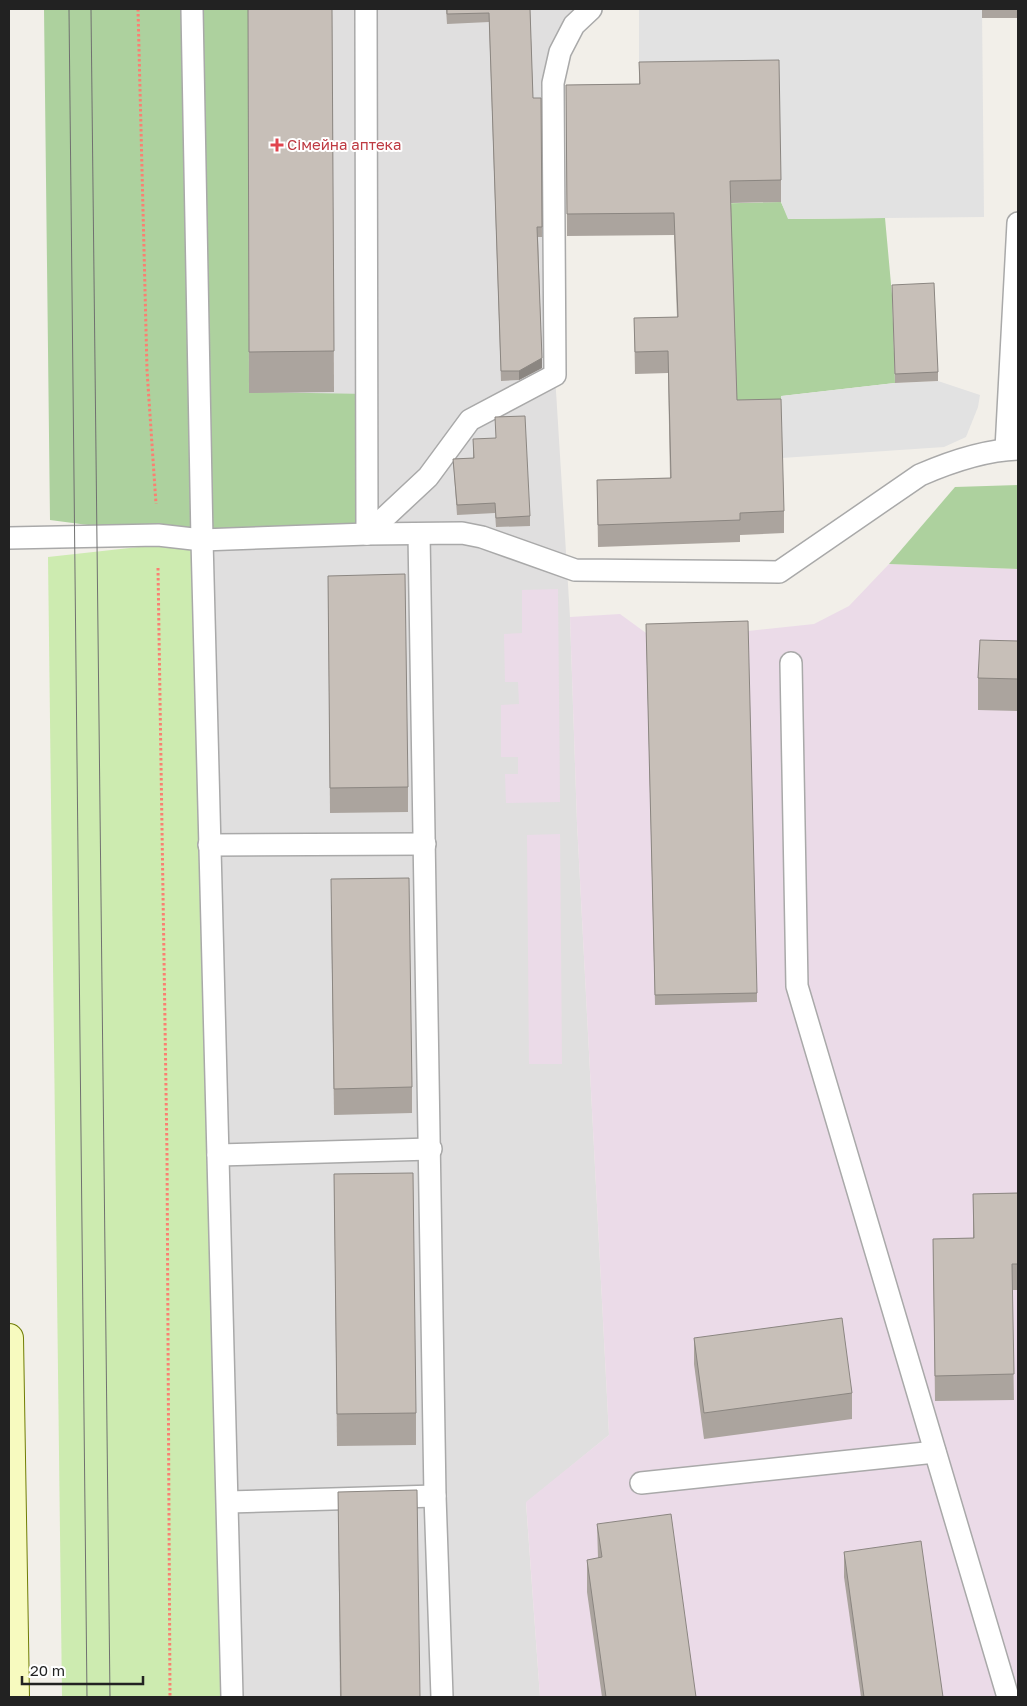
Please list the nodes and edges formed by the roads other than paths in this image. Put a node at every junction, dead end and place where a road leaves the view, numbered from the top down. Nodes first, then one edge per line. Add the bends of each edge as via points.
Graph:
1 (192, 9) edge
2 (366, 9) edge
3 (591, 9) edge
4 (1018, 223) edge
5 (1012, 449) edge
6 (367, 534) junction
7 (419, 534) junction
8 (9, 538) edge
9 (202, 540) junction
10 (791, 663) dead end
11 (425, 844) junction
12 (210, 845) junction
13 (431, 1150) junction
14 (218, 1155) junction
15 (9, 1338) edge
16 (935, 1452) junction
17 (640, 1483) dead end
18 (435, 1496) junction
19 (228, 1502) junction
20 (15, 1697) edge
21 (232, 1697) edge
22 (442, 1697) edge
23 (1008, 1697) edge

1 - 9 lane
2 - 6 lane
3 - 6 lane via 574,24 560,52 553,83 555,375 470,420 428,477
4 - 5 lane
5 - 7 lane via 946,464 920,475 779,572 575,570 482,537
6 - 7 lane
6 - 9 lane
7 - 11 lane
8 - 9 lane via 158,535
9 - 12 lane
10 - 16 lane via 797,986
11 - 12 lane
11 - 13 lane
12 - 14 lane
13 - 14 lane
13 - 18 lane
14 - 19 lane
15 - 20 main road
16 - 17 lane
16 - 23 lane
18 - 19 lane
18 - 22 lane
19 - 21 lane

